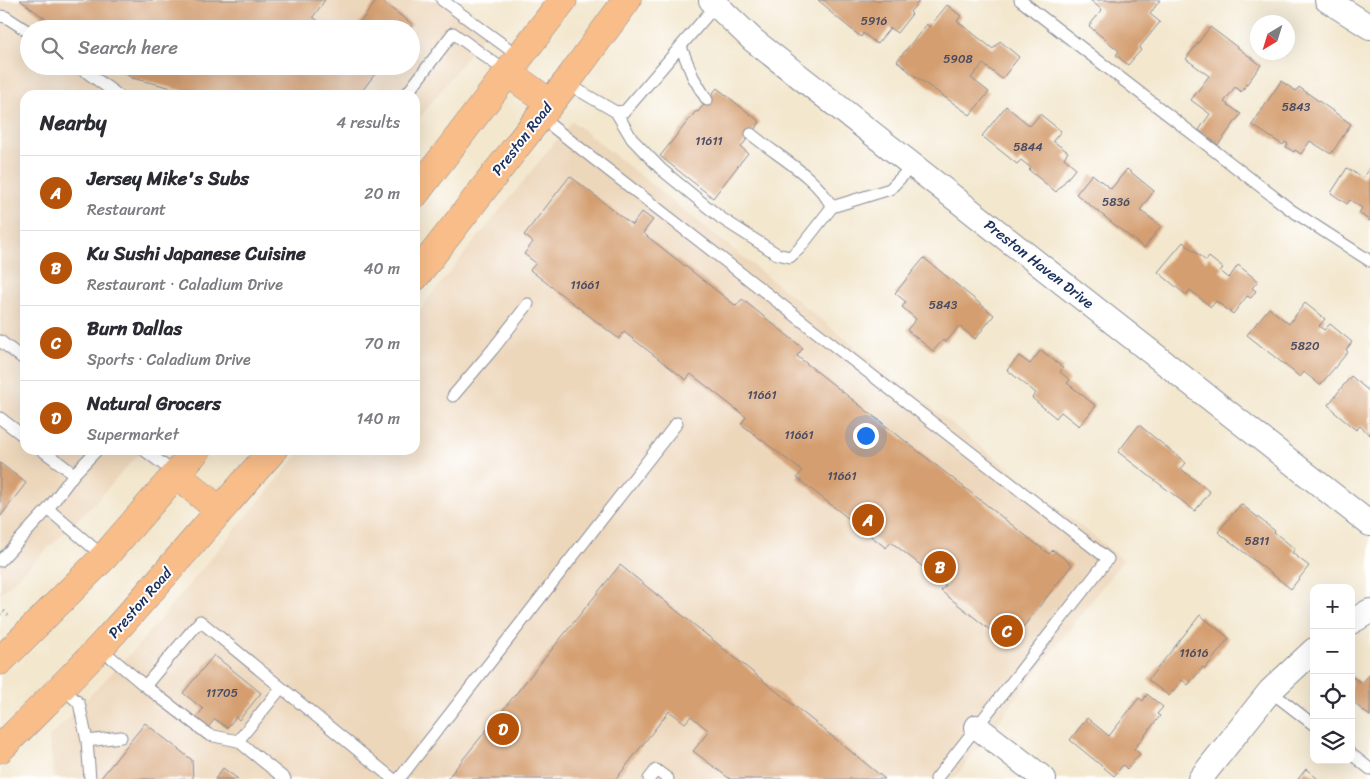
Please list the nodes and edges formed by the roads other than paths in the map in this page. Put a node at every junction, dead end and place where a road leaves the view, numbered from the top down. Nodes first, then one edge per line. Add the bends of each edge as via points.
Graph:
1 (442, 0) edge
2 (563, 0) edge
3 (627, 0) edge
4 (1020, 0) edge
5 (1327, 0) edge
6 (714, 2) edge
7 (0, 16) edge
8 (20, 27) edge
9 (1370, 27) edge
10 (681, 47) junction
11 (514, 65) junction
12 (90, 75) edge
13 (111, 90) edge
14 (410, 90) edge
15 (707, 100) dead end
16 (552, 101) junction
17 (616, 112) junction
18 (751, 134) dead end
19 (913, 165) junction
20 (420, 187) edge
21 (832, 207) junction
22 (1370, 261) edge
23 (420, 271) edge
24 (528, 304) dead end
25 (0, 341) edge
26 (20, 356) edge
27 (453, 396) dead end
28 (0, 418) edge
29 (677, 423) dead end
30 (20, 433) edge
31 (49, 455) edge
32 (92, 455) edge
33 (151, 455) edge
34 (193, 455) edge
35 (268, 455) edge
36 (74, 474) junction
37 (176, 474) junction
38 (48, 509) junction
39 (219, 510) junction
40 (1370, 524) edge
41 (104, 557) junction
42 (0, 560) edge
43 (1370, 611) edge
44 (1355, 620) edge
45 (100, 648) junction
46 (1310, 654) edge
47 (0, 662) edge
48 (145, 686) junction
49 (61, 687) junction
50 (281, 688) junction
51 (1270, 691) junction
52 (1310, 722) edge
53 (977, 727) junction
54 (121, 737) dead end
55 (87, 741) junction
56 (238, 741) junction
57 (0, 749) edge
58 (1355, 757) edge
59 (1370, 769) edge
60 (90, 779) edge
61 (285, 779) edge
62 (394, 779) edge
63 (399, 779) edge
64 (649, 779) edge
65 (668, 779) edge
66 (936, 779) edge
67 (1044, 779) edge
68 (1200, 779) edge

1 - 11 lane
2 - 11 main road
3 - 16 main road, Preston Road
4 - 22 lane via 1291,210
5 - 9 street
6 - 10 lane
6 - 19 street, Preston Haven Drive via 753,40
7 - 8 lane
10 - 15 lane
10 - 17 lane via 625,111
11 - 14 lane via 453,34
11 - 16 main road
11 - 20 main road
12 - 13 lane
16 - 17 lane
16 - 23 main road, Preston Road
16 - 53 lane via 1108,559
17 - 21 lane via 632,139 662,170 721,218 777,254 790,257
18 - 21 lane via 802,173 826,196
19 - 21 lane via 890,188
19 - 40 street, Preston Haven Drive
24 - 27 lane
25 - 26 lane
28 - 30 lane
29 - 63 lane
31 - 36 lane
32 - 36 lane
33 - 37 lane
34 - 37 main road
35 - 39 main road, Preston Road
36 - 38 lane
37 - 39 main road
37 - 41 main road
38 - 41 lane
38 - 42 lane
39 - 45 main road, Preston Road
41 - 47 main road
43 - 44 street
45 - 48 lane
45 - 49 main road, Preston Road
46 - 51 street
48 - 50 lane via 200,621
48 - 56 lane via 209,735
49 - 55 lane via 80,703
49 - 57 main road, Preston Road
50 - 56 lane
50 - 62 lane
51 - 52 lane
51 - 68 street
53 - 66 lane
53 - 67 street
54 - 55 lane
55 - 60 lane
56 - 61 lane
58 - 59 lane
64 - 65 lane via 656,770

